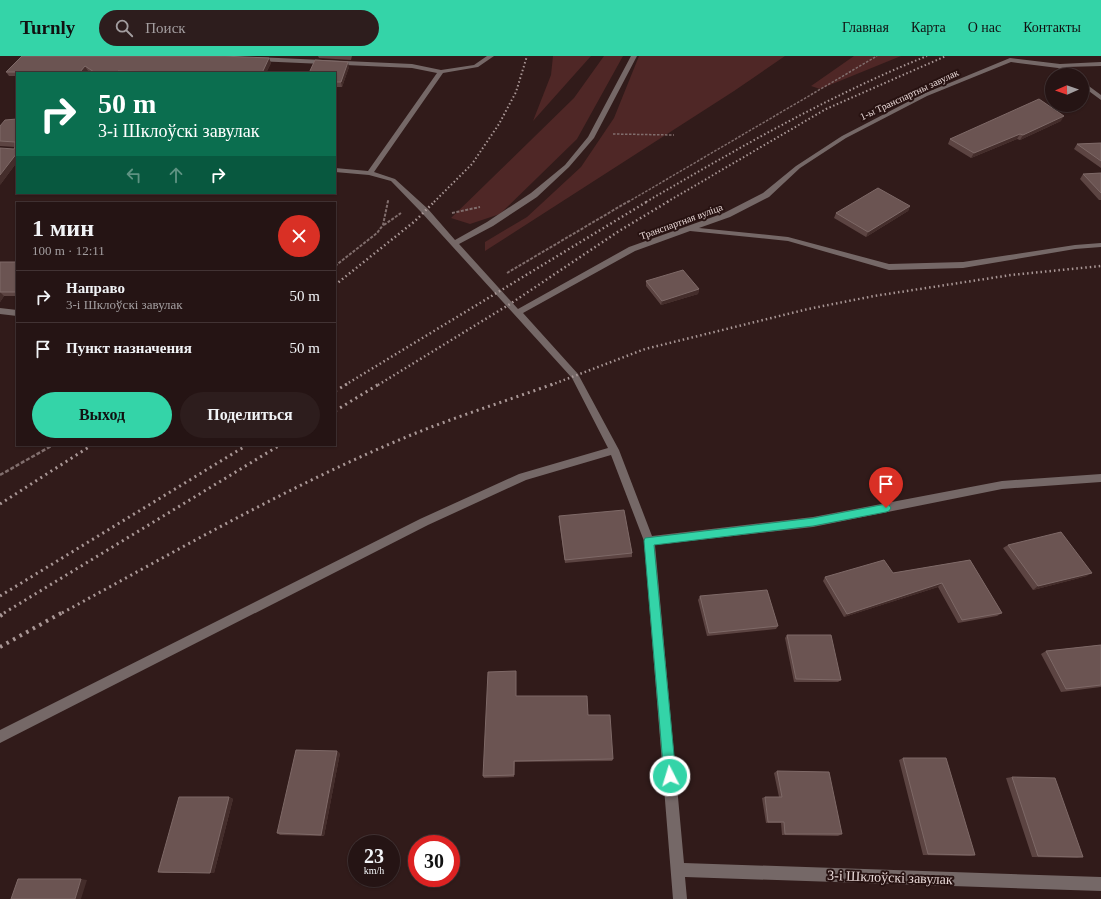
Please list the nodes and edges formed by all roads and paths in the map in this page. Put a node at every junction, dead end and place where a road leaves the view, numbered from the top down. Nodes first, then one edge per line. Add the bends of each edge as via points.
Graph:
1 (491, 56) edge
2 (634, 56) edge
3 (877, 56) edge
4 (247, 58) edge
5 (1101, 64) edge
6 (1060, 66) junction
7 (1063, 68) edge
8 (441, 72) junction
9 (1089, 89) edge
10 (1101, 98) edge
11 (674, 135) dead end
12 (844, 137) joint
13 (590, 138) junction
14 (336, 170) edge
15 (370, 174) junction
16 (393, 180) junction
17 (688, 228) junction
18 (455, 244) junction
19 (1101, 246) edge
20 (336, 265) edge
21 (490, 283) junction
22 (0, 311) edge
23 (517, 312) junction
24 (16, 313) edge
25 (51, 446) edge
26 (614, 450) junction
27 (0, 475) edge
28 (1101, 478) edge
29 (649, 541) junction
30 (0, 737) edge
31 (679, 870) junction
32 (1101, 884) edge
33 (680, 899) edge

1 - 8 street via 476,66
2 - 13 street
3 - 21 path
4 - 8 street via 412,66
5 - 6 street, 1-ы Транспартны завулак
6 - 7 street
6 - 12 street, 1-ы Транспартны завулак via 1010,60 925,95
8 - 15 street
9 - 10 street
11 - 13 path via 609,134
12 - 17 street, Транспартная вуліца via 798,167 766,195 727,215
13 - 18 street via 567,166 534,195
14 - 15 street
15 - 16 street
16 - 18 street
16 - 20 path via 383,225 377,234
17 - 19 street via 788,239 890,267 963,265 1076,247
17 - 23 street, Транспартная вуліца via 632,249
18 - 21 street
21 - 23 street
22 - 24 street
23 - 26 street via 575,376
25 - 27 path
26 - 29 street
26 - 30 street via 523,477 424,522
28 - 29 street via 1002,485 813,522
29 - 31 street
31 - 32 street, 3-і Шклоўскі завулак
31 - 33 street

